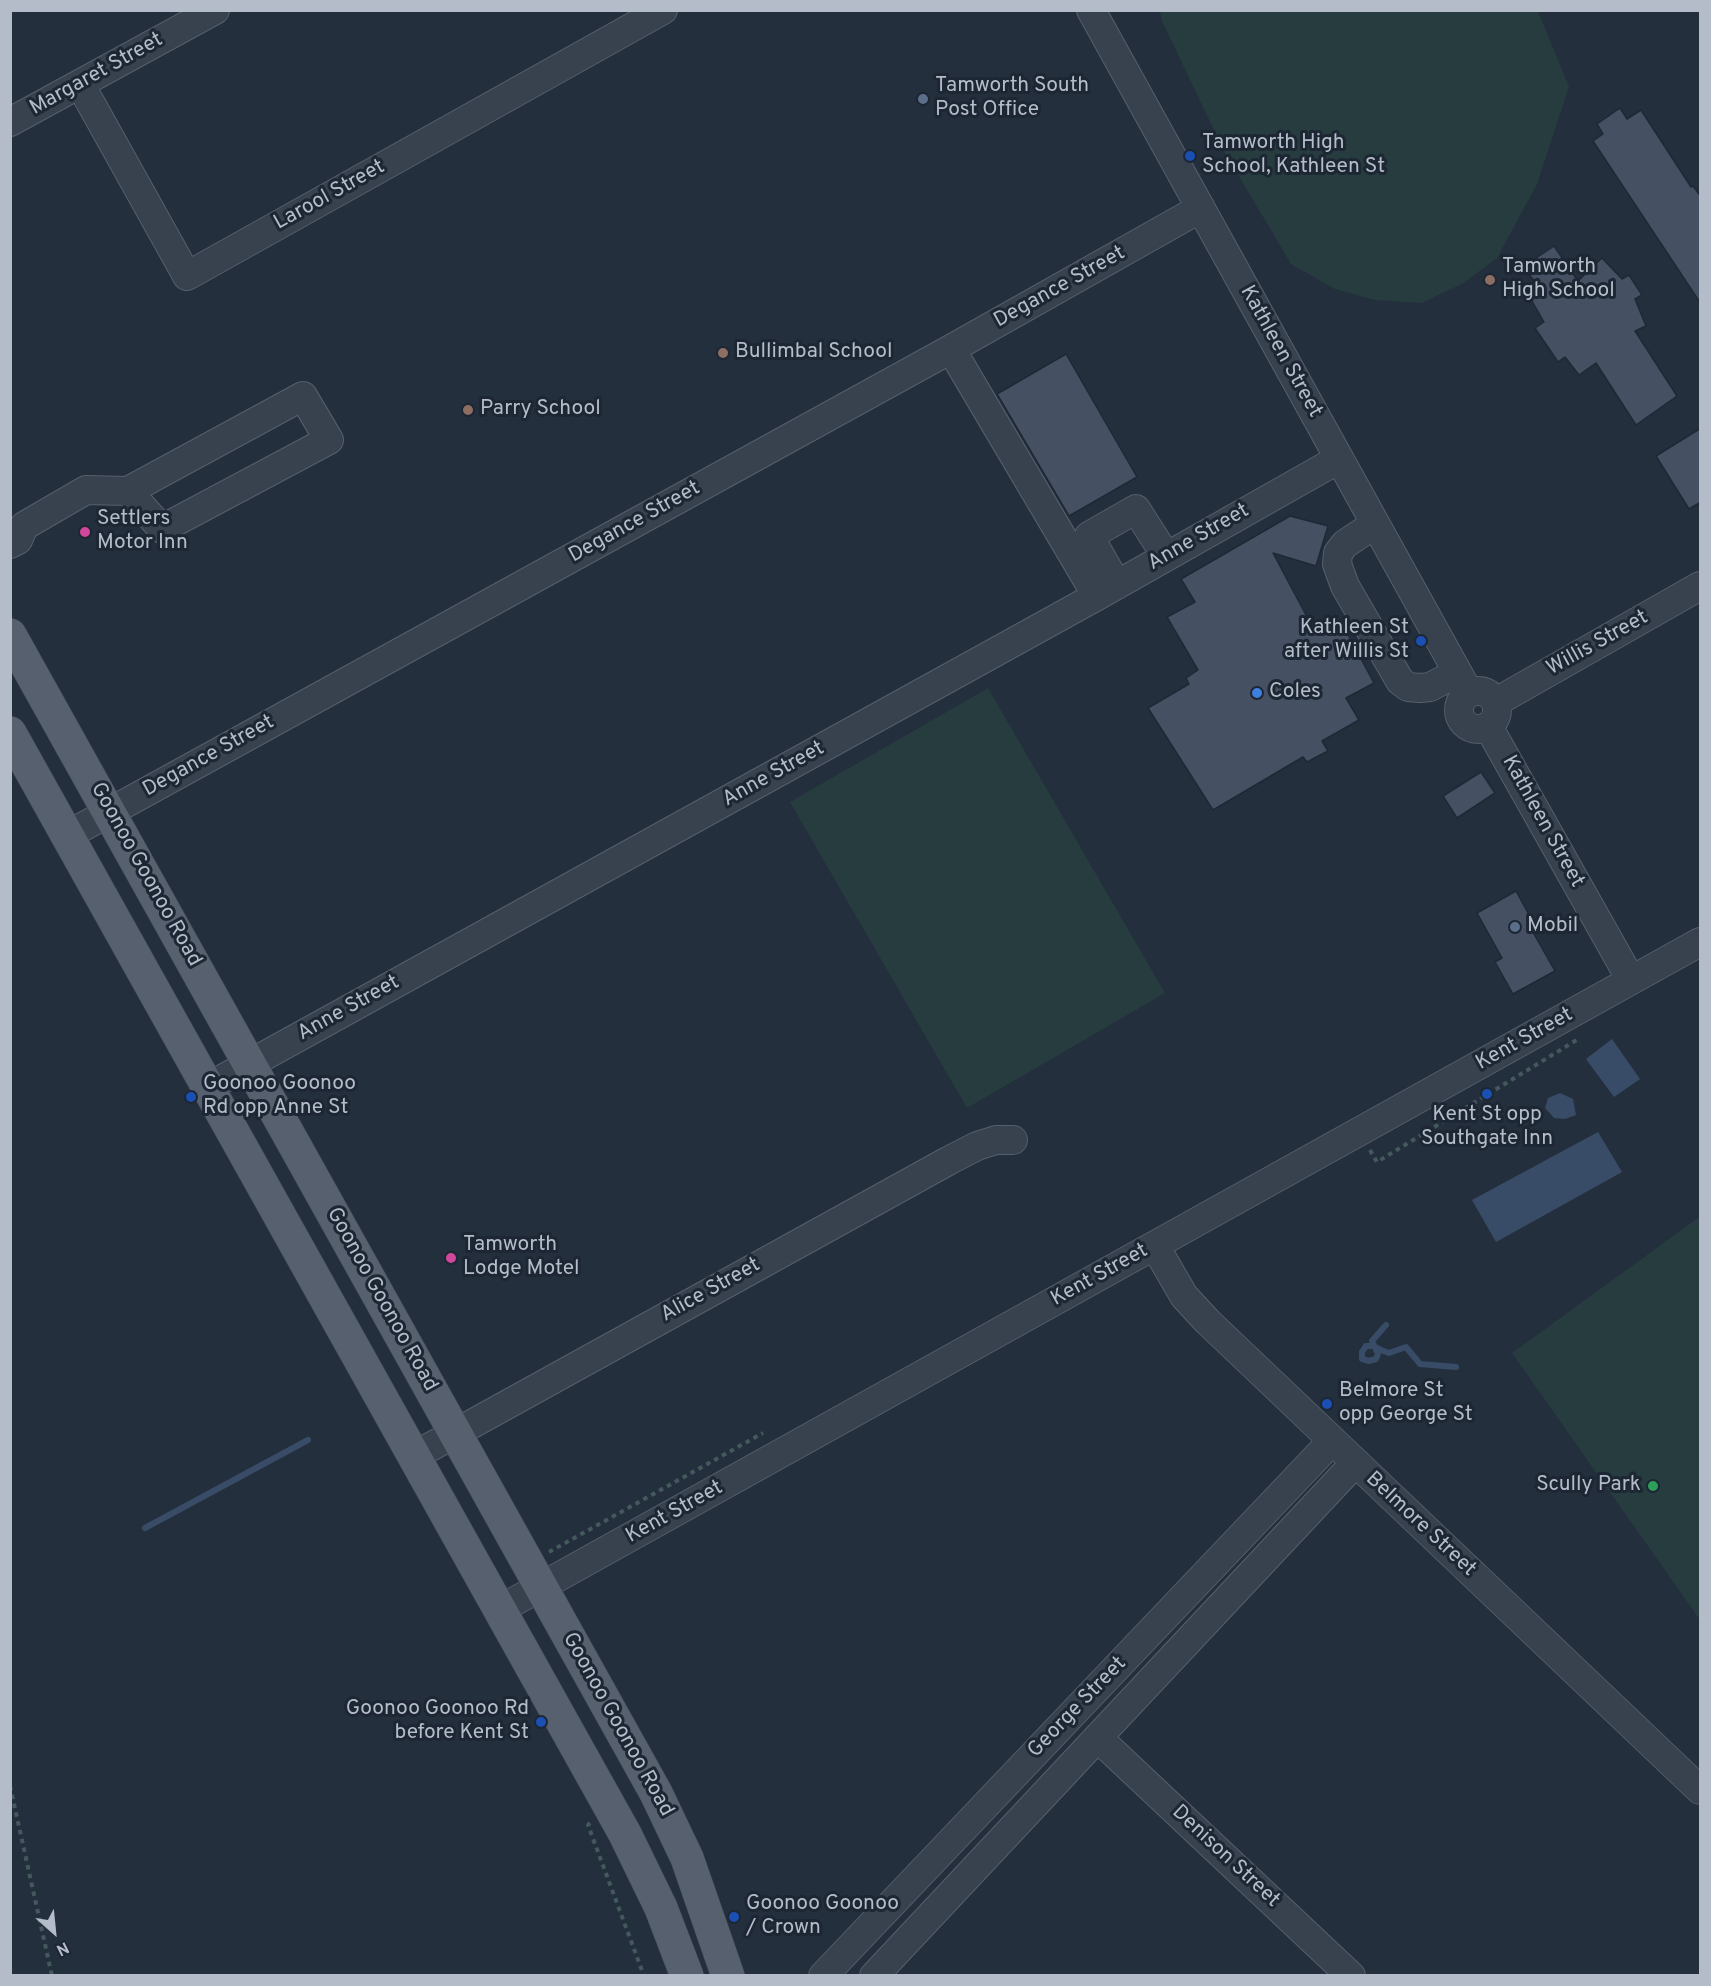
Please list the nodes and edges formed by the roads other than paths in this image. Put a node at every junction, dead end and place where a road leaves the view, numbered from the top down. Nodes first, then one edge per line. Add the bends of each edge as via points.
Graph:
1 (215, 10) edge
2 (663, 10) edge
3 (1091, 10) edge
4 (80, 84) junction
5 (10, 122) edge
6 (1201, 208) junction
7 (951, 349) junction
8 (1340, 459) junction
9 (128, 491) junction
10 (1375, 524) junction
11 (10, 544) edge
12 (1166, 556) junction
13 (1701, 586) edge
14 (1107, 591) junction
15 (10, 635) edge
16 (1463, 683) junction
17 (1492, 714) junction
18 (10, 733) edge
19 (110, 812) junction
20 (68, 835) junction
21 (1701, 942) edge
22 (1631, 980) junction
23 (249, 1064) junction
24 (208, 1087) junction
25 (1012, 1140) dead end
26 (1155, 1246) junction
27 (455, 1432) junction
28 (1332, 1441) junction
29 (414, 1456) junction
30 (1355, 1463) junction
31 (541, 1587) junction
32 (499, 1610) junction
33 (1098, 1738) junction
34 (1701, 1790) edge
35 (687, 1976) edge
36 (728, 1976) edge
37 (824, 1976) edge
38 (874, 1976) edge
39 (1352, 1976) edge

1 - 4 street, Margaret Street
2 - 4 street, Larool Street via 188,276
3 - 6 street, Kathleen Street
4 - 5 street, Margaret Street
6 - 7 street, Degance Street
6 - 8 street, Kathleen Street
7 - 14 street
7 - 19 street, Degance Street
8 - 10 street, Kathleen Street
8 - 12 street, Anne Street
9 - 9 street via 303,396 329,440 162,529
9 - 11 street via 86,490 24,526 18,540
10 - 16 street, Kathleen Street
10 - 16 street via 1345,544 1338,554 1337,564 1345,586 1407,687
12 - 14 street, Anne Street
12 - 14 street via 1136,509 1089,536
13 - 17 street, Willis Street
14 - 23 street, Anne Street
15 - 19 main road, Goonoo Goonoo Road
16 - 17 street via 1487,693
17 - 22 street, Kathleen Street
18 - 20 main road
19 - 20 street, Degance Street
19 - 23 main road, Goonoo Goonoo Road
20 - 24 main road
21 - 22 street, Kent Street
22 - 26 street, Kent Street
23 - 24 street, Anne Street
23 - 27 main road, Goonoo Goonoo Road
24 - 29 main road
25 - 27 street, Alice Street via 976,1146
26 - 28 street, Belmore Street via 1195,1309
26 - 31 street, Kent Street
27 - 29 street, Alice Street
27 - 31 main road, Goonoo Goonoo Road
28 - 30 street, Belmore Street
28 - 37 street, George Street
29 - 32 main road
30 - 33 street, George Street
30 - 34 street, Belmore Street
31 - 32 street, Kent Street
31 - 36 main road, Goonoo Goonoo Road via 656,1793 687,1858
32 - 35 main road via 611,1809 661,1908
33 - 38 street, George Street
33 - 39 street, Denison Street

